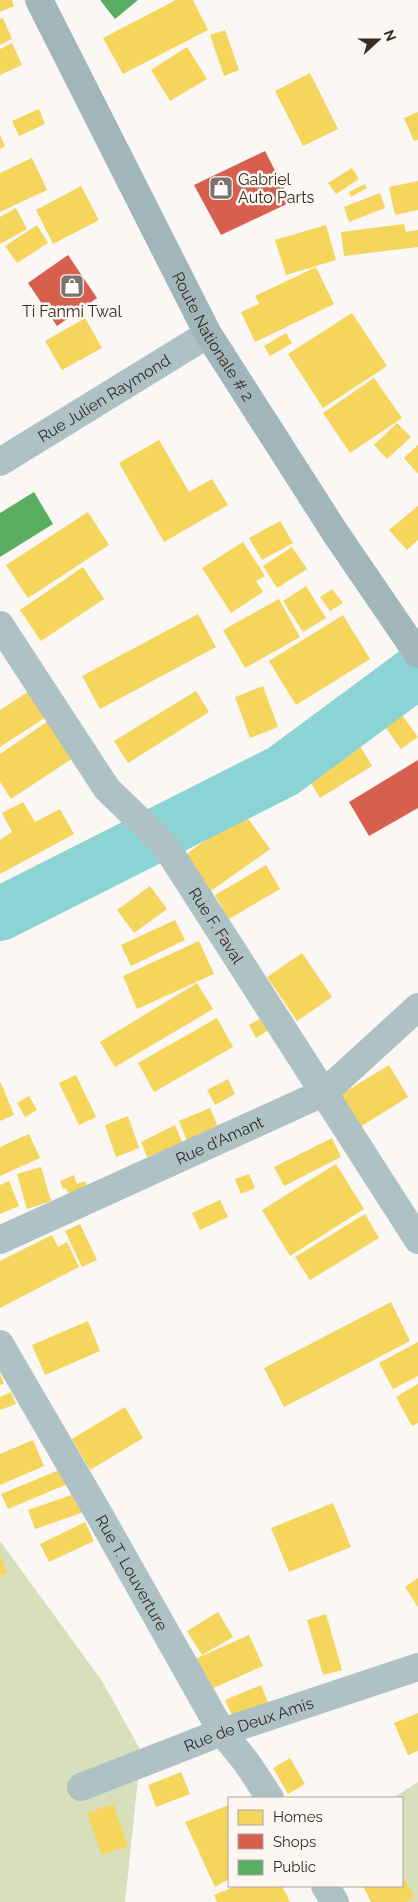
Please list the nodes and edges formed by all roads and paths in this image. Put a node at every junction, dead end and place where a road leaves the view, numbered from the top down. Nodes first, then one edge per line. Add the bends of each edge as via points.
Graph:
1 (39, 0) edge
2 (208, 334) junction
3 (0, 462) edge
4 (0, 625) edge
5 (417, 652) edge
6 (418, 1007) edge
7 (325, 1092) junction
8 (0, 1240) edge
9 (418, 1240) edge
10 (0, 1344) edge
11 (418, 1667) edge
12 (222, 1732) junction
13 (81, 1787) dead end
14 (269, 1797) edge
15 (326, 1887) edge
16 (335, 1902) edge

1 - 2 main road, Route Nationale # 2
2 - 3 street, Rue Julien Raymond
2 - 5 main road, Route Nationale # 2 via 336,534
4 - 7 street, Rue F. Faval via 107,789 165,845
6 - 7 street, Rue d'Amant
7 - 8 street, Rue d'Amant
7 - 9 street, Rue F. Faval
10 - 12 street, Rue T. Louverture
11 - 12 street, Rue de Deux Amis
12 - 13 street, Rue de Deux Amis
12 - 14 street, Rue T. Louverture
15 - 16 street

